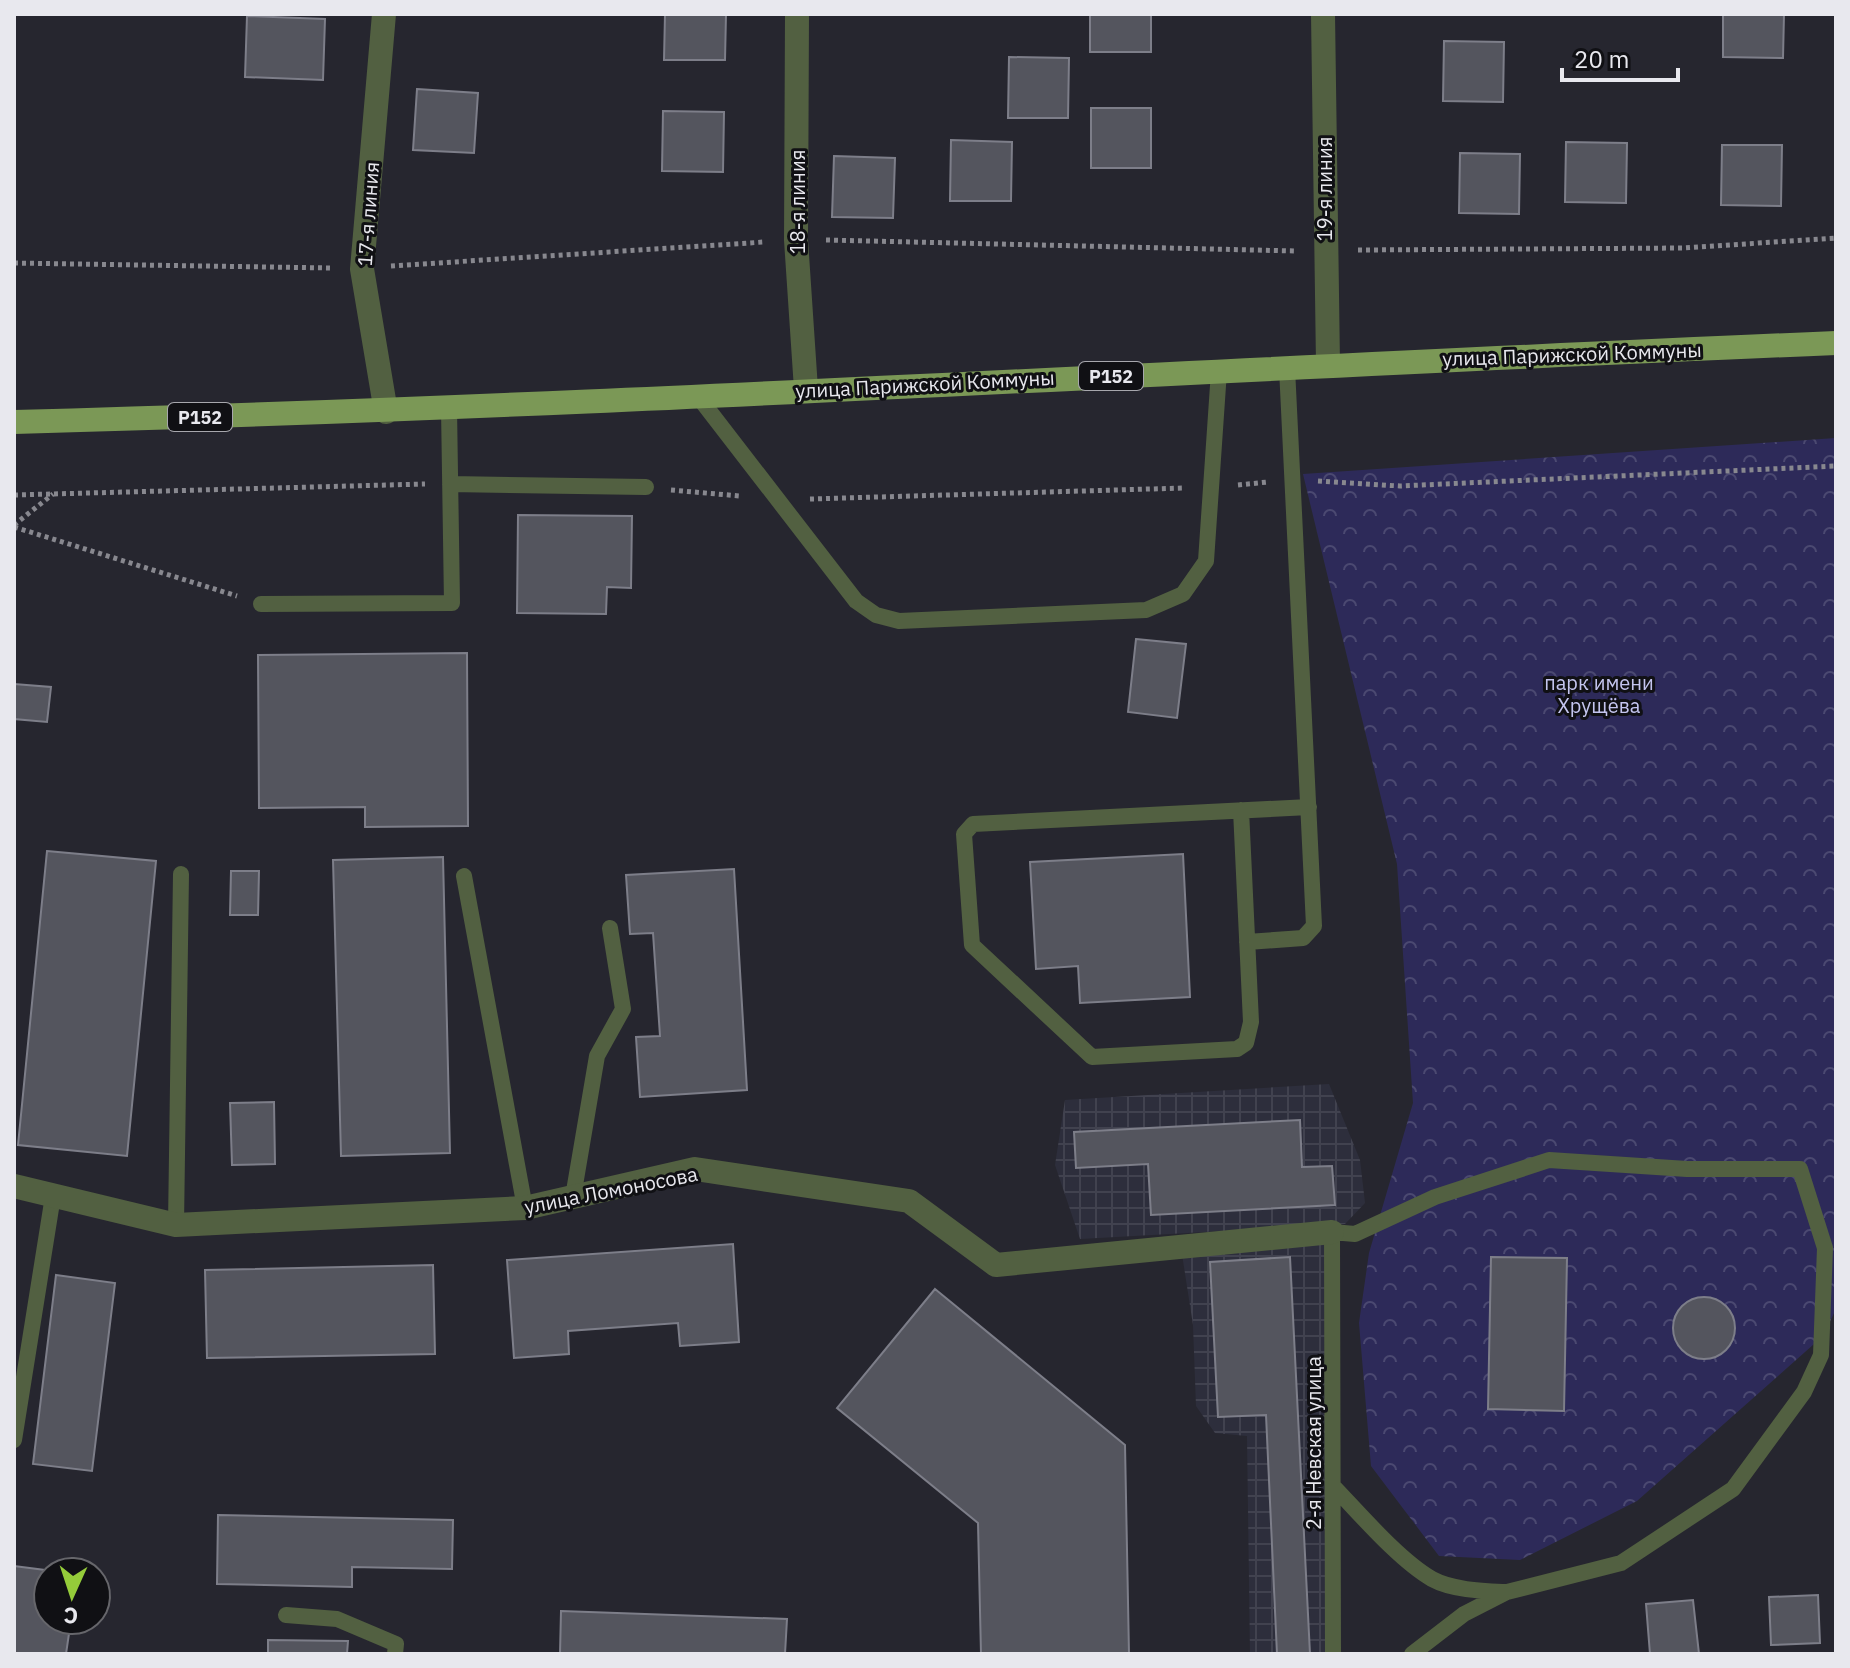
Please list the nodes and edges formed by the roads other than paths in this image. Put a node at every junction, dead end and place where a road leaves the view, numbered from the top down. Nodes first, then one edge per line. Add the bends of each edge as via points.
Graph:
1 (384, 14) edge
2 (797, 14) edge
3 (1323, 14) edge
4 (1836, 343) edge
5 (1328, 364) junction
6 (1287, 368) junction
7 (1219, 371) junction
8 (806, 389) junction
9 (697, 395) junction
10 (449, 408) junction
11 (386, 412) junction
12 (14, 422) edge
13 (450, 484) junction
14 (646, 487) road end
15 (261, 604) road end
16 (1309, 807) junction
17 (1241, 810) junction
18 (181, 874) dead end
19 (464, 876) dead end
20 (610, 928) dead end
21 (1247, 942) junction
22 (14, 1186) edge
23 (53, 1196) junction
24 (573, 1197) junction
25 (525, 1208) junction
26 (176, 1225) junction
27 (1332, 1232) junction
28 (14, 1440) edge
29 (1333, 1486) junction
30 (1507, 1592) junction
31 (286, 1615) dead end
32 (395, 1654) edge
33 (1333, 1654) edge
34 (1412, 1654) edge

1 - 11 street, 17-я линия via 362,269
2 - 8 street, 18-я линия via 796,240
3 - 5 street, 19-я линия
4 - 5 main road, улица Парижской Коммуны / Р152
5 - 6 main road, улица Парижской Коммуны / Р152
6 - 7 main road, улица Парижской Коммуны / Р152
6 - 16 lane
7 - 8 main road, улица Парижской Коммуны / Р152
7 - 9 lane via 1206,561 1189,587 1146,610 899,621 876,615 856,601
8 - 9 main road, улица Парижской Коммуны / Р152
9 - 10 main road, улица Парижской Коммуны / Р152
10 - 11 main road, улица Парижской Коммуны / Р152
10 - 13 lane
11 - 12 main road, улица Парижской Коммуны / Р152
13 - 14 lane
13 - 15 lane via 452,603
16 - 17 lane
16 - 21 lane via 1314,926 1303,938
17 - 21 lane
17 - 21 lane via 973,824 964,834 969,936 976,951 1086,1054 1097,1058 1226,1051 1246,1043 1251,1022
18 - 26 lane
19 - 25 lane
20 - 24 lane via 623,1009 597,1056
22 - 23 street, улица Ломоносова
23 - 26 street, улица Ломоносова
23 - 28 lane
24 - 25 street, улица Ломоносова
24 - 27 street, улица Ломоносова via 695,1169 909,1201 996,1265
25 - 26 street, улица Ломоносова
27 - 29 lane, 2-я Невская улица
27 - 30 lane via 1355,1234 1435,1197 1549,1160 1687,1169 1800,1169 1825,1248 1821,1355 1804,1392 1733,1489 1621,1563
29 - 30 lane via 1433,1580
29 - 33 lane, 2-я Невская улица
30 - 34 lane via 1464,1614
31 - 32 lane via 337,1619 396,1644

